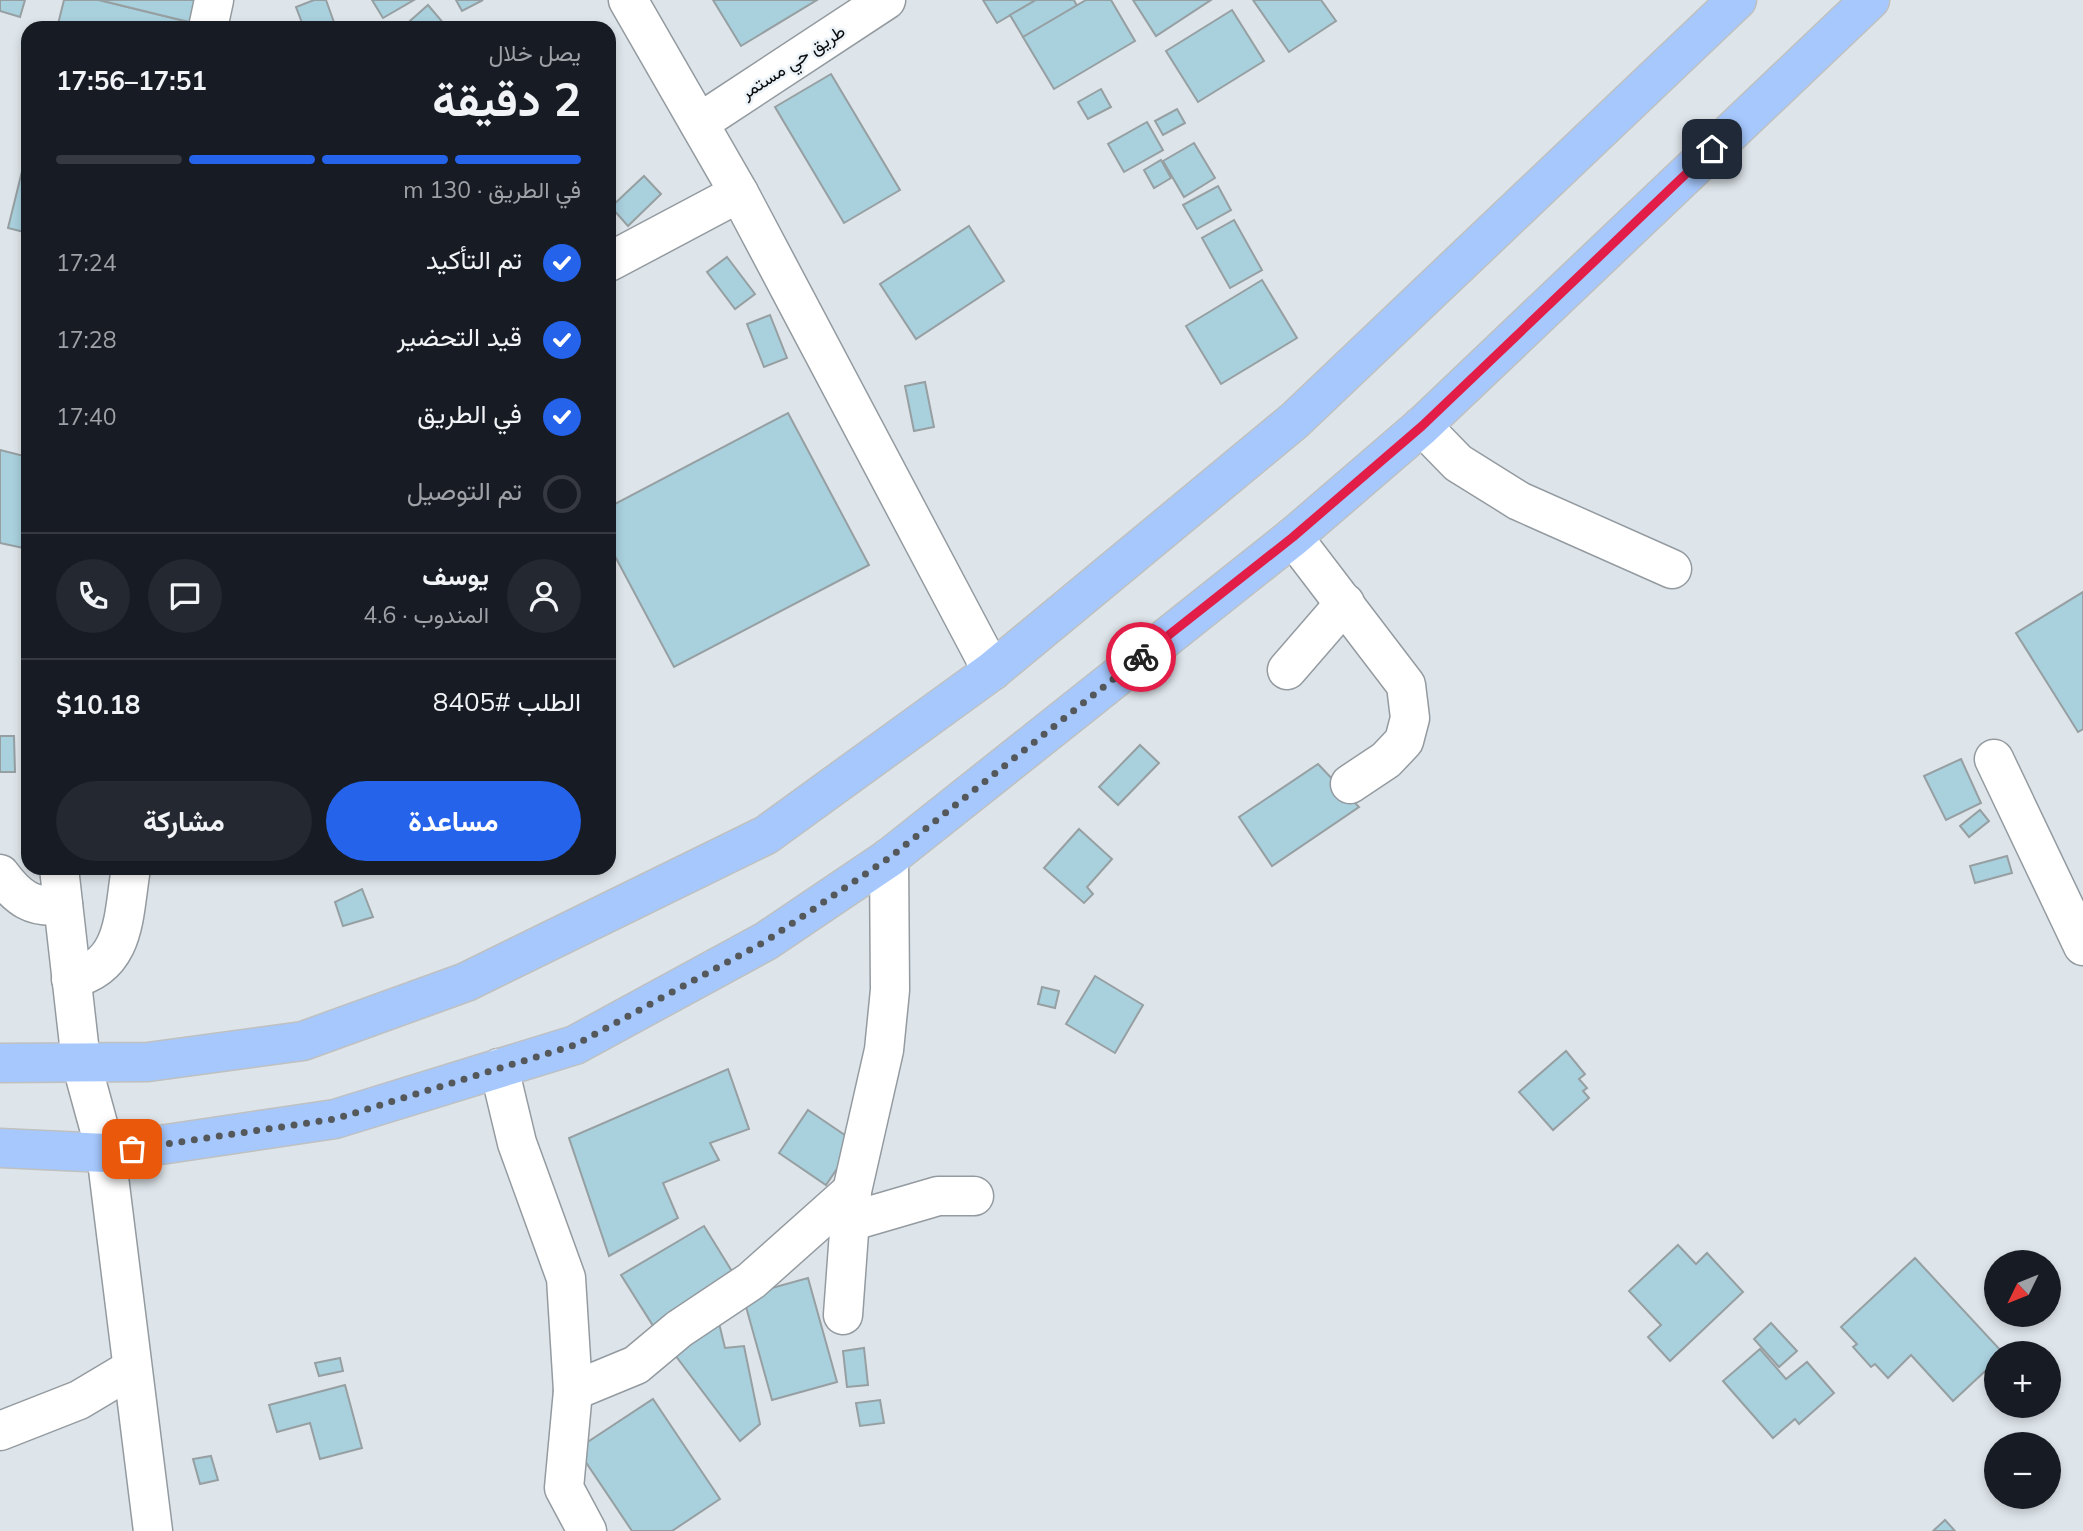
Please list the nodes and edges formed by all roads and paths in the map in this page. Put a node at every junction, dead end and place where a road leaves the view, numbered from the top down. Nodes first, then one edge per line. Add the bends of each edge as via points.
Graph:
1 (215, 0) edge
2 (628, 0) edge
3 (886, 0) edge
4 (1737, 0) edge
5 (1870, 0) edge
6 (210, 21) edge
7 (699, 124) junction
8 (739, 192) junction
9 (616, 258) edge
10 (1422, 426) junction
11 (1293, 537) junction
12 (1672, 569) dead end
13 (1345, 603) junction
14 (1287, 670) dead end
15 (992, 671) junction
16 (1994, 759) dead end
17 (1350, 784) dead end
18 (889, 858) junction
19 (0, 874) edge
20 (130, 875) edge
21 (61, 886) edge
22 (2083, 946) edge
23 (71, 979) junction
24 (81, 1062) junction
25 (0, 1063) edge
26 (499, 1068) junction
27 (0, 1148) edge
28 (106, 1153) junction
29 (974, 1196) dead end
30 (851, 1207) junction
31 (844, 1315) dead end
32 (131, 1369) junction
33 (573, 1391) junction
34 (0, 1432) edge
35 (153, 1531) edge
36 (587, 1531) edge

1 - 6 street
2 - 7 street
3 - 7 street, طريق حي مستمر
4 - 15 main road via 1294,421
5 - 10 main road
7 - 8 street
8 - 9 street
8 - 15 street
10 - 11 main road
10 - 12 street via 1458,463 1519,500
11 - 13 street
11 - 18 main road
13 - 14 street
13 - 17 street via 1406,685 1410,718 1404,741 1386,761
15 - 24 main road via 766,835 466,982 303,1041 148,1062
16 - 22 street
18 - 26 main road via 766,941 575,1045
18 - 30 street via 890,990 884,1050
19 - 21 street via 23,900 35,905
20 - 23 street via 114,952 103,966
21 - 23 street
23 - 24 street
24 - 25 main road
24 - 28 street
26 - 28 main road via 335,1119
26 - 33 street via 517,1143 566,1278
27 - 28 main road
28 - 32 street
29 - 30 street
30 - 31 street
30 - 33 street via 679,1329 636,1365
32 - 34 street via 79,1400
32 - 35 street
33 - 36 street via 564,1488

